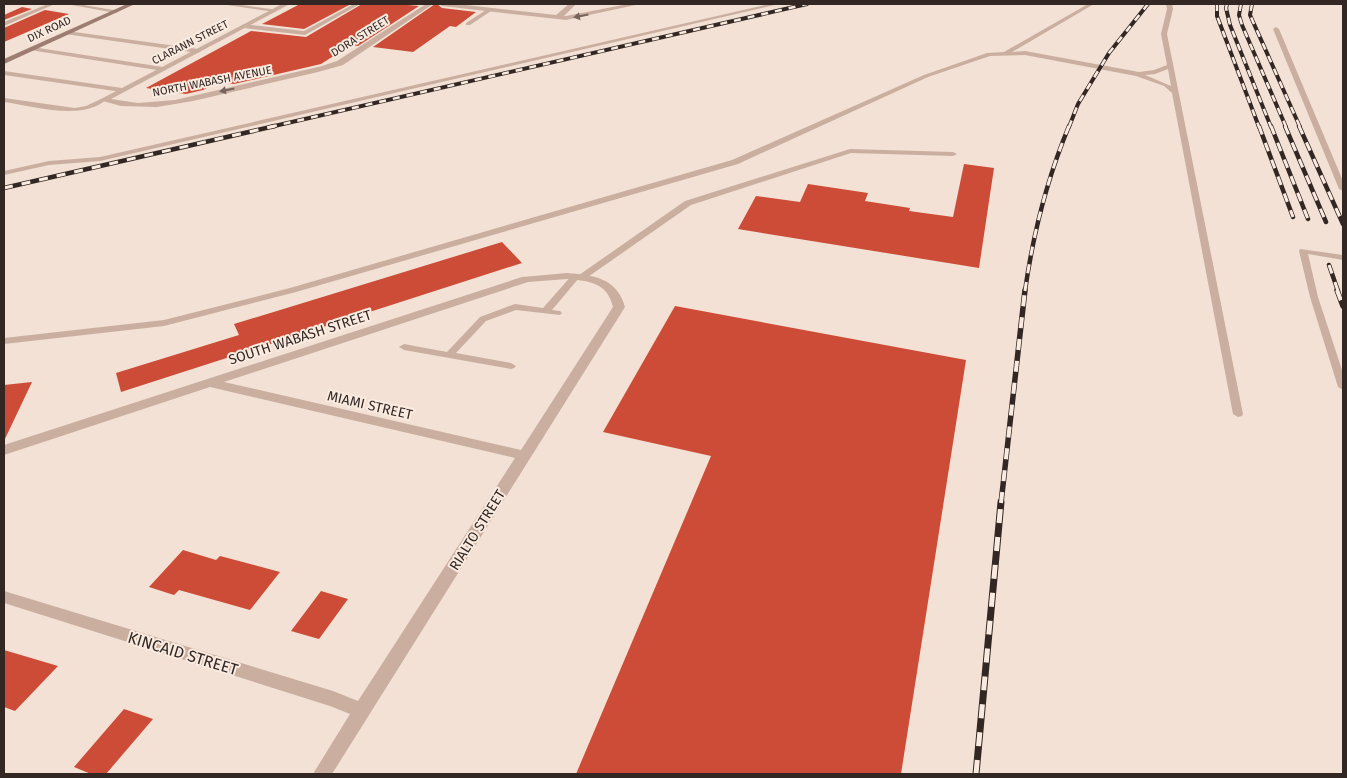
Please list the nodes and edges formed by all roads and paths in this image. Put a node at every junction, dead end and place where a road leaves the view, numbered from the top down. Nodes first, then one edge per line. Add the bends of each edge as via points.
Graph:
1 (52, 4) edge
2 (69, 4) edge
3 (132, 4) edge
4 (223, 4) edge
5 (287, 4) edge
6 (357, 4) edge
7 (430, 4) edge
8 (442, 4) edge
9 (573, 4) edge
10 (637, 4) edge
11 (776, 4) edge
12 (1091, 4) edge
13 (1169, 4) edge
14 (491, 9) junction
15 (275, 10) junction
16 (116, 11) junction
17 (558, 17) junction
18 (4, 24) edge
19 (468, 24) dead end
20 (244, 26) junction
21 (1276, 29) dead end
22 (67, 33) junction
23 (32, 49) junction
24 (198, 51) junction
25 (1006, 52) junction
26 (4, 60) edge
27 (1170, 66) junction
28 (163, 68) junction
29 (325, 68) joint
30 (4, 73) edge
31 (1138, 74) junction
32 (122, 90) junction
33 (1175, 92) junction
34 (4, 100) edge
35 (102, 100) junction
36 (953, 154) dead end
37 (4, 174) edge
38 (1343, 189) edge
39 (1343, 257) edge
40 (579, 277) junction
41 (607, 286) joint
42 (546, 311) junction
43 (557, 313) dead end
44 (4, 341) edge
45 (404, 347) dead end
46 (449, 355) junction
47 (511, 366) dead end
48 (209, 383) junction
49 (1343, 387) edge
50 (1238, 414) dead end
51 (4, 450) edge
52 (525, 456) junction
53 (4, 597) edge
54 (362, 711) junction
55 (322, 774) edge

1 - 18 lane
2 - 16 lane
3 - 16 main road, DIX ROAD
4 - 15 lane
5 - 15 street, CLARANN STREET
6 - 20 lane via 305,32
7 - 29 street, DORA STREET via 340,63
8 - 14 street
9 - 17 street
10 -> 17 street via 577,17
11 - 37 lane via 100,158 49,163
12 - 25 lane
13 - 27 lane via 1164,34
14 - 17 street
14 - 19 lane
15 - 20 street, CLARANN STREET
16 - 22 main road, DIX ROAD
20 - 24 street, CLARANN STREET
21 - 38 lane
22 - 23 main road, DIX ROAD
22 - 24 lane
23 - 26 main road, DIX ROAD
23 - 28 lane
24 - 28 street, CLARANN STREET
25 - 31 lane
25 - 44 lane via 989,54 926,76 735,162 293,290 164,323
27 - 31 lane
27 - 33 lane
28 - 32 street, CLARANN STREET
29 -> 35 street, NORTH WABASH AVENUE via 146,105 124,106
30 - 32 lane
31 - 33 lane
32 - 35 street, CLARANN STREET
33 - 50 lane
34 - 35 lane via 75,110 88,108
36 - 40 lane via 850,151 688,203
39 - 49 lane via 1303,251
40 - 41 street, SOUTH WABASH STREET
40 - 42 lane
40 - 48 street, SOUTH WABASH STREET via 554,275 526,279
41 - 52 street, RIALTO STREET via 619,298 619,307
42 - 43 lane
42 - 46 lane via 515,307 483,319
45 - 46 lane
46 - 47 lane
48 - 51 street, SOUTH WABASH STREET
48 - 52 street, MIAMI STREET
52 - 54 street, RIALTO STREET
53 - 54 street, KINCAID STREET via 333,699
54 - 55 street, RIALTO STREET

